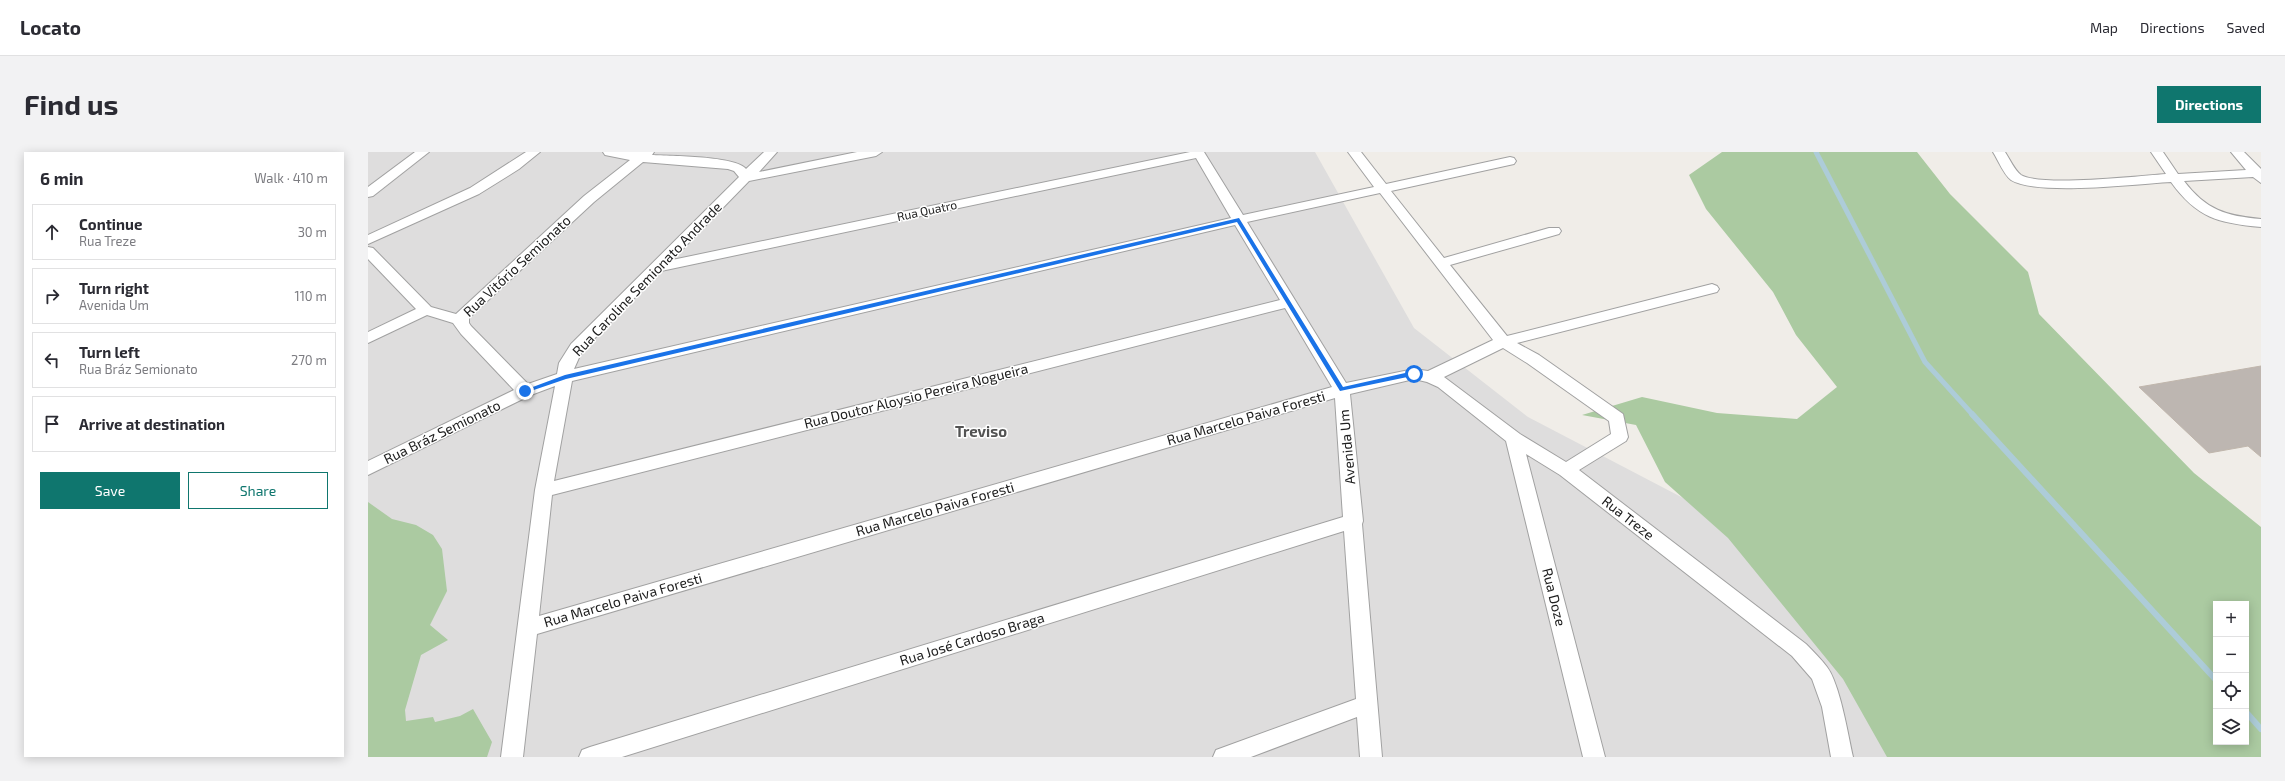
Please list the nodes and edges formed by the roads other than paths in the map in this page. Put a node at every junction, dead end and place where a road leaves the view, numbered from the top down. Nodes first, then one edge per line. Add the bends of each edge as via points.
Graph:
1 (423, 152) edge
2 (534, 152) edge
3 (609, 152) edge
4 (771, 152) edge
5 (876, 152) edge
6 (1354, 152) edge
7 (1999, 152) edge
8 (2158, 152) edge
9 (2237, 152) edge
10 (1198, 153) edge
11 (645, 155) edge
12 (1510, 161) dead end
13 (2259, 175) edge
14 (746, 178) junction
15 (2174, 178) junction
16 (1383, 189) junction
17 (368, 193) edge
18 (1239, 220) junction
19 (2261, 222) edge
20 (1554, 231) dead end
21 (368, 240) edge
22 (368, 251) edge
23 (1441, 263) junction
24 (655, 268) junction
25 (1712, 289) dead end
26 (1288, 303) junction
27 (426, 310) junction
28 (461, 320) junction
29 (368, 338) edge
30 (1503, 342) junction
31 (565, 377) junction
32 (1430, 377) junction
33 (1342, 390) junction
34 (525, 391) junction
35 (1514, 438) junction
36 (368, 469) edge
37 (1566, 470) junction
38 (544, 490) junction
39 (1354, 520) junction
40 (527, 628) junction
41 (1368, 704) junction
42 (512, 757) edge
43 (590, 757) edge
44 (1224, 757) edge
45 (1371, 757) edge
46 (1594, 757) edge
47 (1842, 757) edge

1 - 17 street
2 - 21 street via 503,176 482,188
3 - 11 street
4 - 14 street, Rua Caroline Semionato Andrade
5 - 14 street
6 - 16 street
7 - 15 street via 2015,177 2030,183 2065,184
8 - 15 street
9 - 13 street
10 - 18 street, Avenida Um
10 - 24 street, Rua Quatro
11 - 14 street via 739,168
11 - 28 street, Rua Vitório Semionato via 589,199 462,316
12 - 16 street, Rua Bráz Semionato
13 - 15 street
14 - 24 street, Rua Caroline Semionato Andrade
15 - 19 street via 2200,207 2208,212
16 - 18 street, Rua Bráz Semionato
16 - 23 street
18 - 26 street, Avenida Um
18 - 31 street, Rua Bráz Semionato
20 - 23 street
22 - 27 street
23 - 30 street
24 - 31 street, Rua Caroline Semionato Andrade via 576,348 567,363
25 - 30 street
26 - 33 street, Avenida Um
26 - 38 street, Rua Doutor Aloysio Pereira Nogueira
27 - 28 street
27 - 29 street
28 - 34 street, Rua Vitório Semionato via 466,330
30 - 32 street
30 - 37 street via 1534,359 1618,418 1620,437
31 - 34 street, Rua Bráz Semionato
31 - 38 street, Rua Caroline Semionato Andrade
32 - 33 street, Rua Treze via 1414,374
32 - 35 street, Rua Treze via 1444,383
33 - 39 street, Avenida Um
33 - 40 street, Rua Marcelo Paiva Foresti
34 - 36 street, Rua Bráz Semionato
35 - 37 street, Rua Treze
35 - 46 street, Rua Doze
37 - 47 street, Rua Treze via 1799,650 1821,674 1832,707
38 - 40 street, Rua Caroline Semionato Andrade
39 - 41 street, Avenida Um
39 - 43 street, Rua José Cardoso Braga
40 - 42 street, Rua Caroline Semionato Andrade
41 - 44 street
41 - 45 street, Avenida Um

